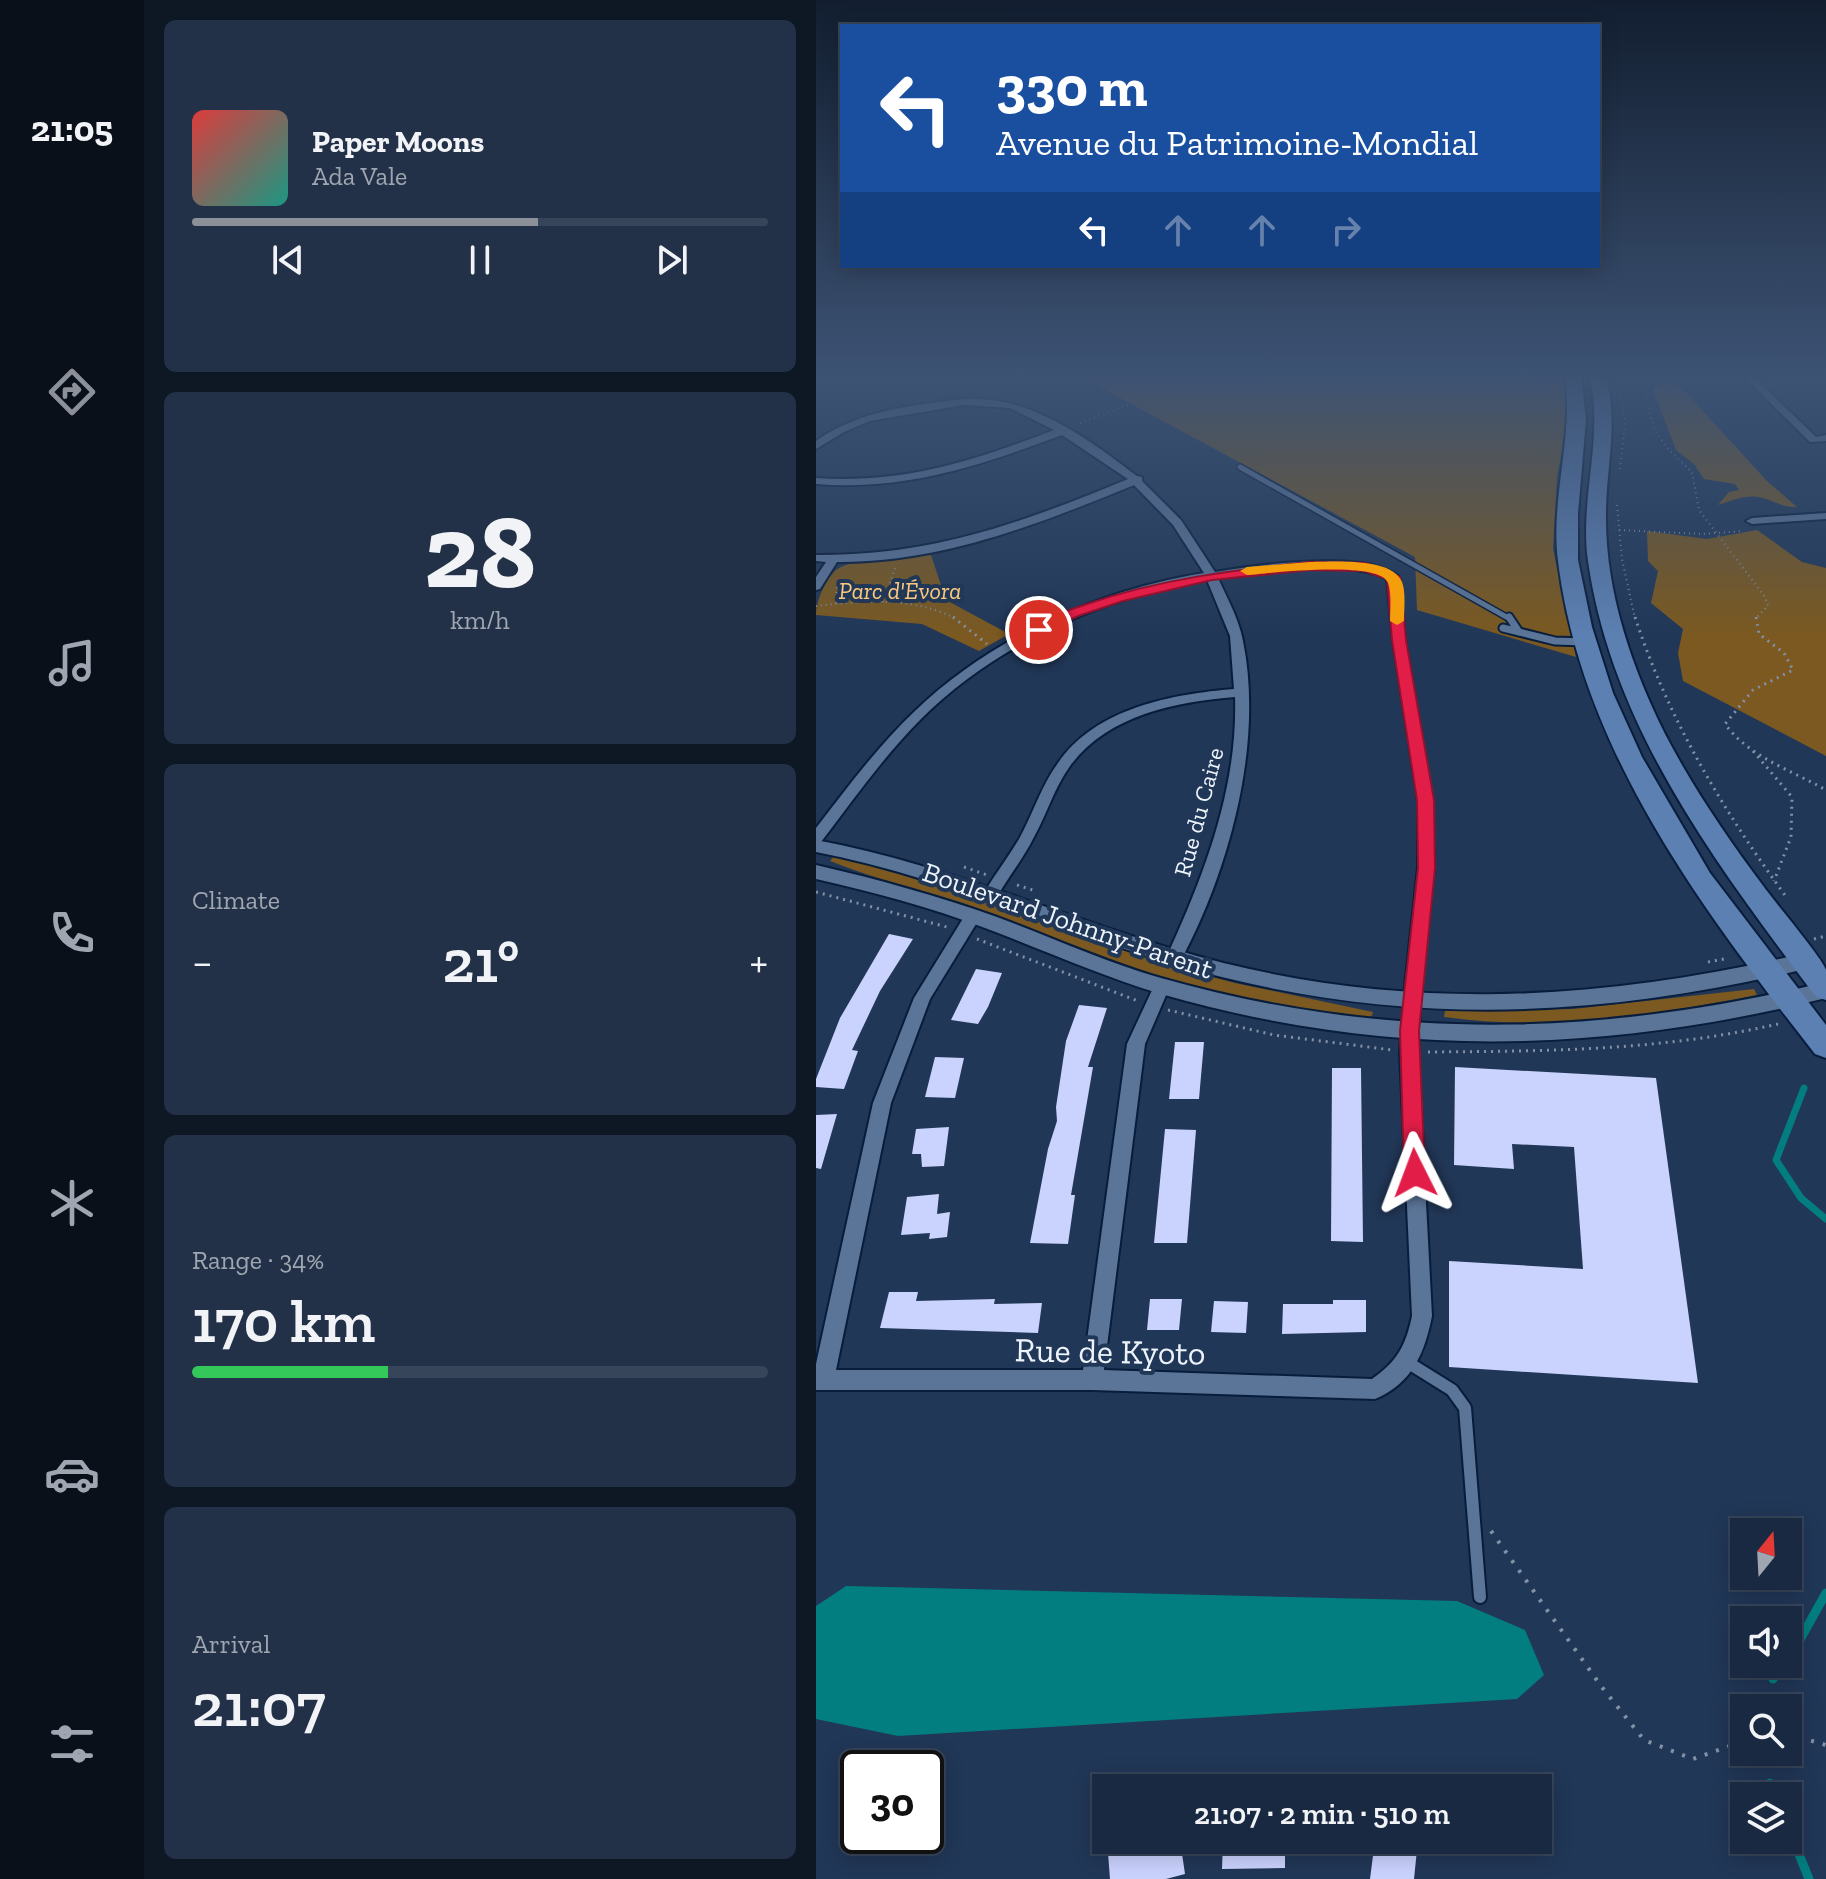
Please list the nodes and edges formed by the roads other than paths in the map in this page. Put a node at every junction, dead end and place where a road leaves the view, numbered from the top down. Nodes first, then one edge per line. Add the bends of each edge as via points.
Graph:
1 (977, 462) edge
2 (1114, 462) edge
3 (1574, 462) edge
4 (1601, 462) edge
5 (1240, 467) dead end
6 (1138, 479) junction
7 (816, 481) edge
8 (1826, 516) edge
9 (1752, 521) road end
10 (816, 558) edge
11 (833, 559) junction
12 (1212, 576) junction
13 (816, 586) edge
14 (1503, 628) dead end
15 (1519, 632) junction
16 (1586, 642) junction
17 (1242, 692) junction
18 (816, 838) edge
19 (816, 846) edge
20 (816, 872) edge
21 (993, 891) junction
22 (973, 916) junction
23 (1174, 958) junction
24 (1816, 959) edge
25 (1768, 972) junction
26 (1162, 986) junction
27 (1826, 989) edge
28 (1412, 1002) junction
29 (1786, 1011) junction
30 (1409, 1031) junction
31 (1826, 1046) edge
32 (1403, 1368) junction
33 (819, 1380) edge
34 (1092, 1380) junction
35 (1480, 1597) dead end

1 - 7 street via 904,482
2 - 6 street, Rue du Caire
3 - 16 highway via 1566,524 1568,562
4 - 24 highway via 1597,550 1607,607 1649,723 1700,815
5 - 15 lane via 1507,615
6 - 11 street via 1034,523 962,543
6 - 12 street, Rue du Caire via 1181,525
8 - 9 street
10 - 11 street
11 - 13 street
12 - 17 street, Rue du Caire via 1236,636
12 - 18 street via 1073,613 997,653 908,726
12 - 28 street via 1310,566 1365,567 1387,572 1395,582 1425,800 1426,868
14 - 15 lane
15 - 16 lane
16 - 25 highway via 1634,765 1698,879
17 - 21 street via 1163,703 1095,735 1072,754 1055,779
17 - 23 street, Rue du Caire via 1236,784 1214,866
19 - 21 street, Boulevard Johnny-Parent via 880,858
20 - 22 street, Boulevard Johnny-Parent
21 - 23 street, Boulevard Johnny-Parent
22 - 26 street, Boulevard Johnny-Parent
22 - 33 street via 922,998 882,1103
23 - 28 street, Boulevard Johnny-Parent via 1268,981
24 - 25 street, Boulevard Johnny-Parent
24 - 27 highway
25 - 28 street, Boulevard Johnny-Parent via 1635,994
25 - 29 highway
26 - 30 street, Boulevard Johnny-Parent via 1238,1006
26 - 34 street via 1136,1044
27 - 29 street, Boulevard Johnny-Parent
28 - 30 street
29 - 30 street, Boulevard Johnny-Parent via 1552,1032
29 - 31 highway
30 - 32 street via 1422,1316 1414,1353
32 - 34 street, Rue de Kyoto via 1375,1389
32 - 35 lane via 1452,1390 1465,1408
33 - 34 street, Rue de Kyoto

